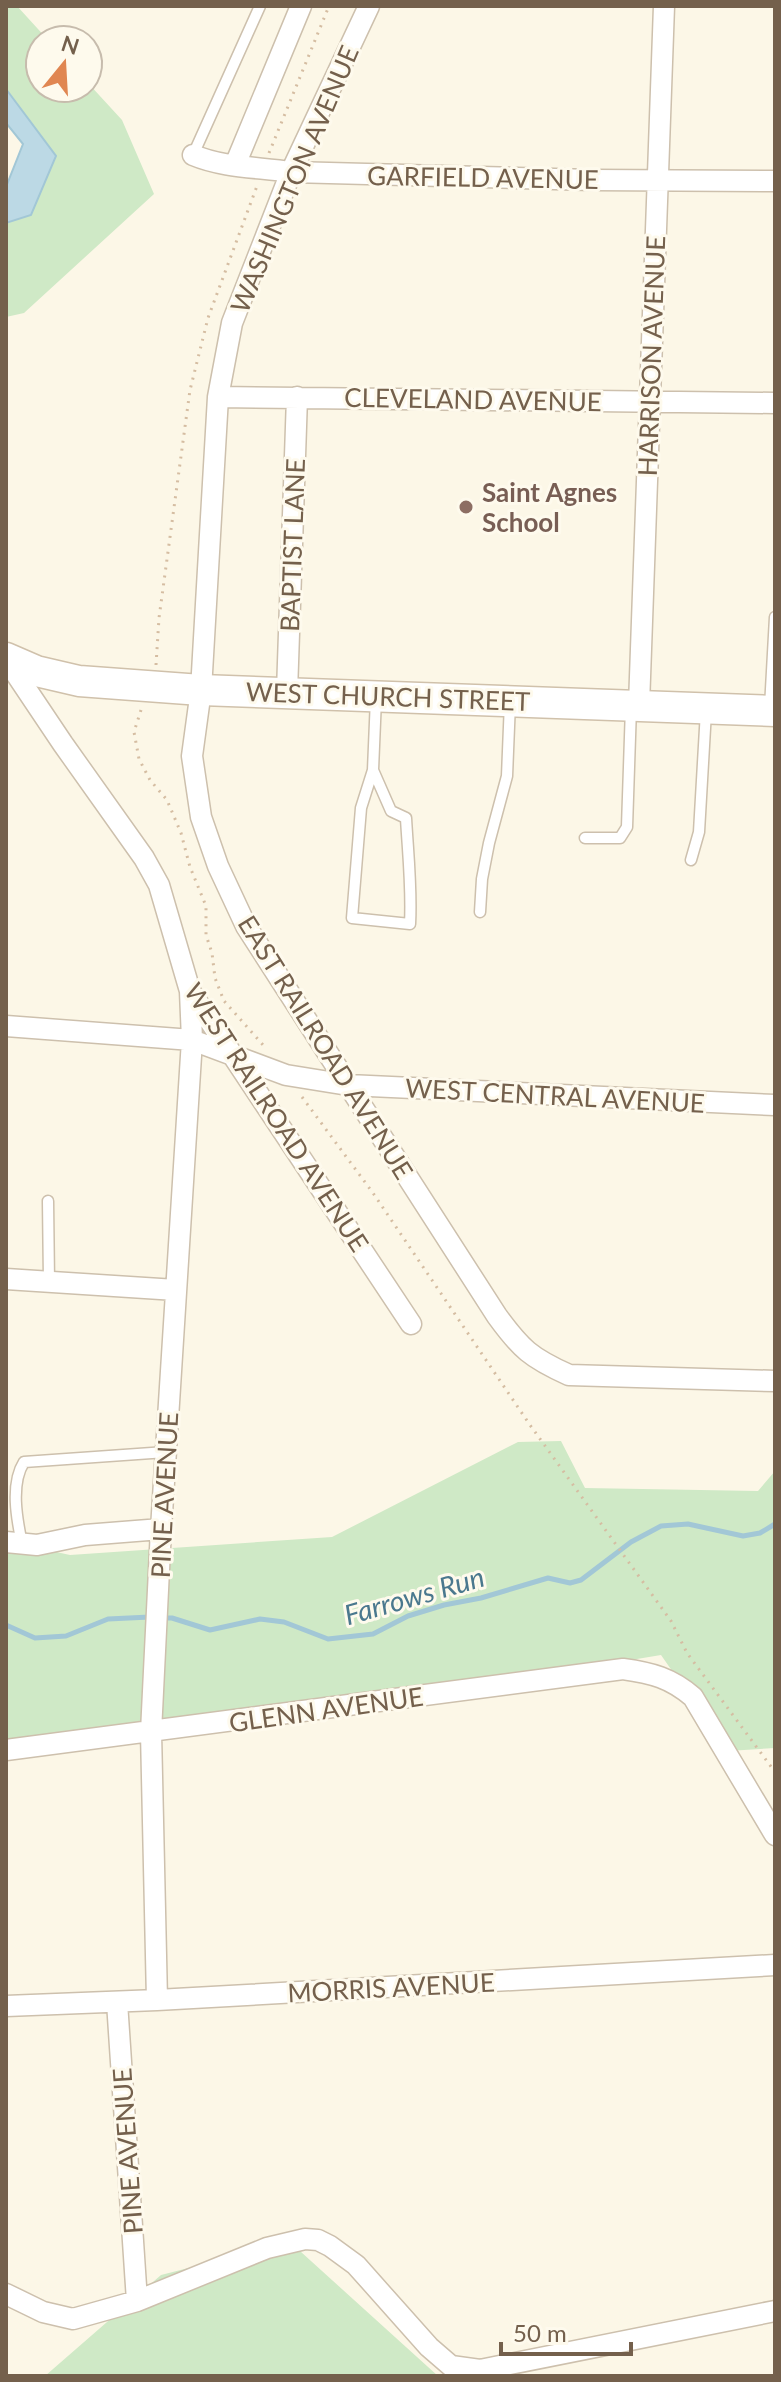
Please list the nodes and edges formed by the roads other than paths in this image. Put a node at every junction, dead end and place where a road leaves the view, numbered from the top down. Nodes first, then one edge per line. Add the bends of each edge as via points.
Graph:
1 (260, 6) edge
2 (301, 6) edge
3 (369, 6) edge
4 (664, 6) edge
5 (193, 155) joint
6 (235, 165) junction
7 (291, 172) junction
8 (657, 180) junction
9 (775, 181) edge
10 (218, 397) junction
11 (297, 397) junction
12 (650, 401) junction
13 (775, 403) edge
14 (775, 617) edge
15 (6, 659) edge
16 (201, 690) junction
17 (287, 692) junction
18 (377, 696) junction
19 (510, 700) junction
20 (635, 705) junction
21 (707, 708) junction
22 (772, 710) edge
23 (373, 770) junction
24 (585, 838) dead end
25 (691, 860) dead end
26 (480, 912) dead end
27 (190, 991) junction
28 (6, 1026) edge
29 (192, 1040) junction
30 (235, 1058) junction
31 (348, 1085) junction
32 (775, 1105) edge
33 (48, 1201) dead end
34 (6, 1279) edge
35 (49, 1282) junction
36 (176, 1290) junction
37 (411, 1324) dead end
38 (775, 1381) edge
39 (166, 1452) junction
40 (161, 1529) junction
41 (14, 1543) edge
42 (151, 1732) junction
43 (6, 1750) edge
44 (775, 1835) edge
45 (775, 1965) edge
46 (157, 2000) junction
47 (117, 2002) junction
48 (6, 2006) edge
49 (6, 2294) edge
50 (137, 2301) junction
51 (775, 2311) edge

1 - 5 lane
2 - 6 street
3 - 7 street, WASHINGTON AVENUE
4 - 8 street, HARRISON AVENUE
5 - 6 street, GARFIELD AVENUE
6 - 7 street, GARFIELD AVENUE
7 - 8 street, GARFIELD AVENUE
7 - 10 street, WASHINGTON AVENUE via 232,323
8 - 9 street, GARFIELD AVENUE
8 - 12 street, HARRISON AVENUE
10 - 11 street, CLEVELAND AVENUE
10 - 16 street, WASHINGTON AVENUE
11 - 12 street, CLEVELAND AVENUE
11 - 17 street, BAPTIST LANE
12 - 13 street, CLEVELAND AVENUE
12 - 20 street, HARRISON AVENUE
14 - 22 lane
15 - 16 main road, WEST CHURCH STREET via 79,681
15 - 27 street, WEST RAILROAD AVENUE via 159,885
16 - 17 main road, WEST CHURCH STREET
16 - 31 street, EAST RAILROAD AVENUE via 192,756 201,817 218,866 246,926
17 - 18 main road, WEST CHURCH STREET
18 - 19 main road, WEST CHURCH STREET
18 - 23 lane
19 - 20 main road, WEST CHURCH STREET
19 - 26 lane via 507,776 482,879
20 - 21 main road, WEST CHURCH STREET
20 - 24 lane via 627,827 620,838
21 - 22 main road, WEST CHURCH STREET
21 - 25 lane via 699,832
23 - 23 lane via 361,808 352,918 410,924 413,886 406,818 391,811
27 - 29 street, PINE AVENUE
27 - 30 street, WEST RAILROAD AVENUE
28 - 29 street, WEST CENTRAL AVENUE
29 - 30 street, WEST CENTRAL AVENUE
29 - 36 street, PINE AVENUE
30 - 31 street, WEST CENTRAL AVENUE via 286,1075
30 - 37 street, WEST RAILROAD AVENUE
31 - 32 street, WEST CENTRAL AVENUE
31 - 38 street, EAST RAILROAD AVENUE via 497,1316 519,1346 540,1363 569,1375
33 - 35 lane
34 - 35 street
35 - 36 street
36 - 39 street, PINE AVENUE
39 - 40 street, PINE AVENUE
39 - 41 lane via 24,1462
40 - 41 street via 37,1545
40 - 42 street, PINE AVENUE
42 - 43 street, GLENN AVENUE
42 - 44 street, GLENN AVENUE via 623,1669 646,1672 676,1682 693,1697
42 - 46 street, PINE AVENUE
45 - 46 street, MORRIS AVENUE
46 - 47 street, MORRIS AVENUE
47 - 48 street, MORRIS AVENUE
47 - 50 street, PINE AVENUE
49 - 50 street via 73,2319
50 - 51 street via 267,2248 305,2239 330,2246 356,2265 429,2347 451,2366 467,2370

